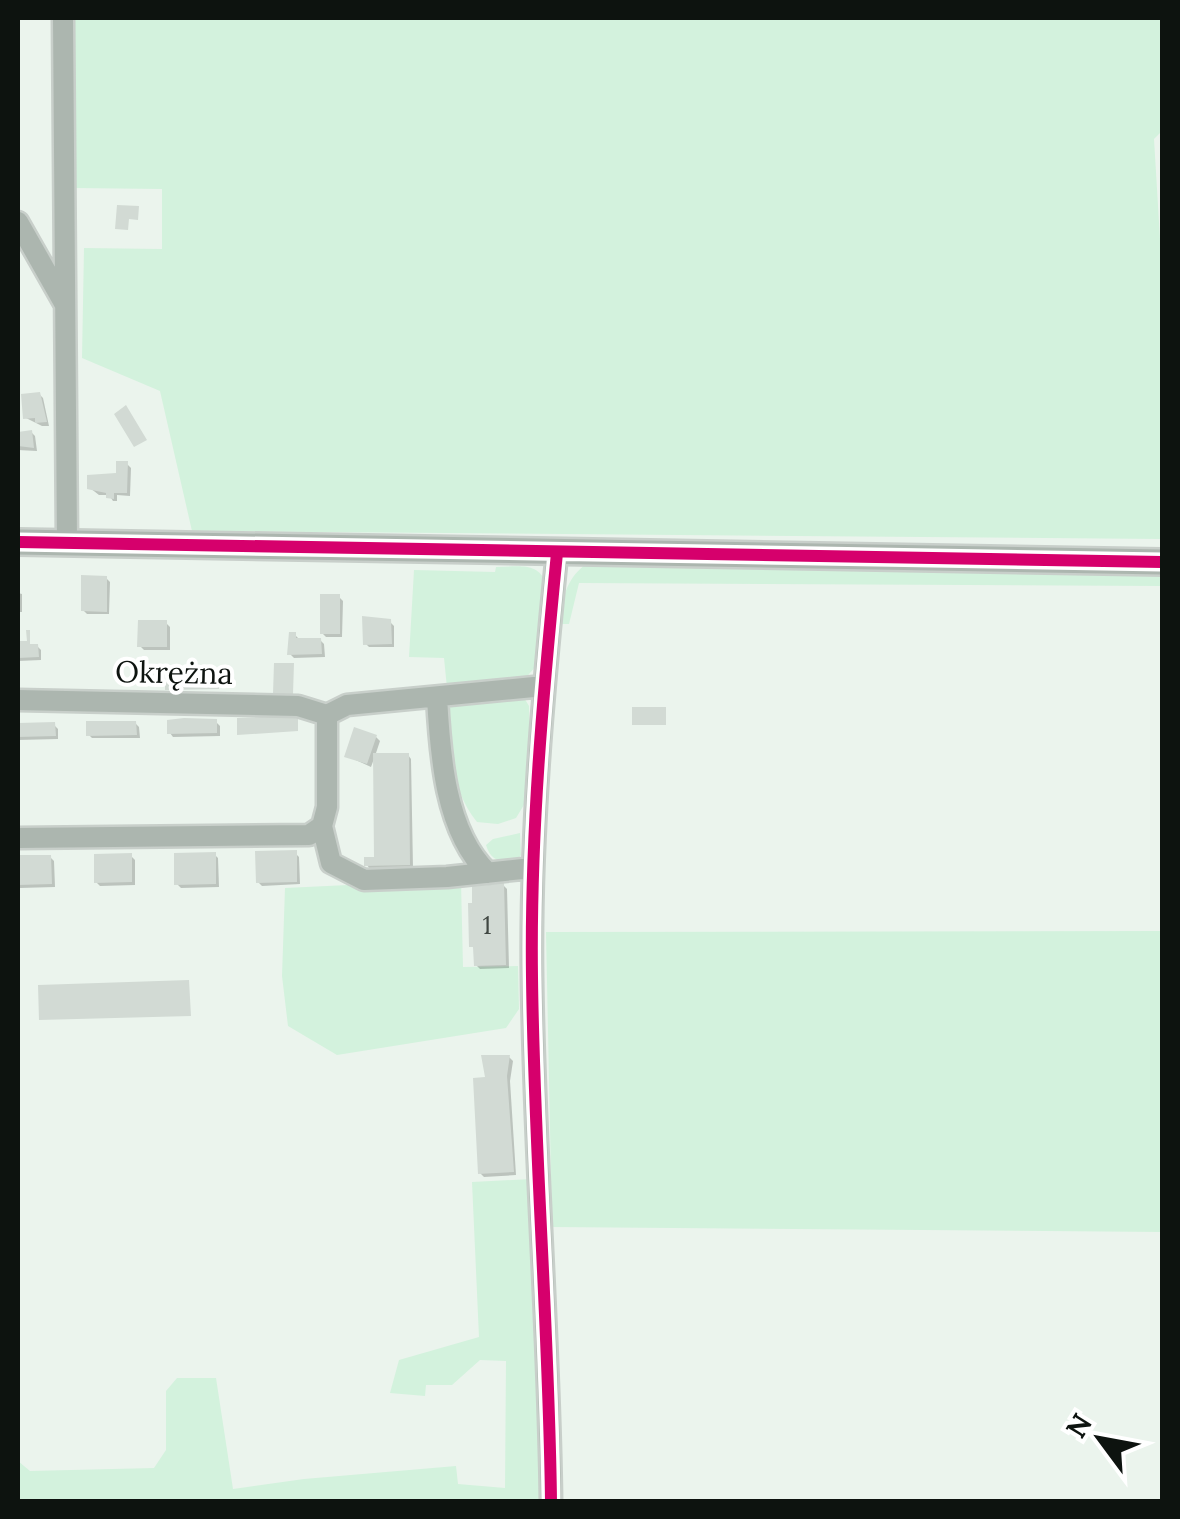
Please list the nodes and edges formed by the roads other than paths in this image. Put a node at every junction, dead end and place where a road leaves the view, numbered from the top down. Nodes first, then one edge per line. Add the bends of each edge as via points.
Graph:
1 (64, 18) edge
2 (18, 222) edge
3 (66, 306) junction
4 (18, 542) edge
5 (67, 543) junction
6 (557, 552) junction
7 (1162, 562) edge
8 (544, 686) junction
9 (437, 697) junction
10 (18, 700) edge
11 (327, 714) junction
12 (322, 826) junction
13 (18, 838) edge
14 (532, 868) junction
15 (488, 873) junction
16 (551, 1502) edge

1 - 3 street
2 - 3 street
3 - 5 street
4 - 5 street
5 - 6 street
6 - 7 street
6 - 8 street
8 - 9 street, Okrężna
8 - 14 street
9 - 11 street, Okrężna via 348,704
9 - 15 street via 440,764 473,858
10 - 11 street, Okrężna via 298,706
11 - 12 street
12 - 13 street via 309,835
12 - 15 street via 331,863 364,880
14 - 15 street
14 - 16 street

